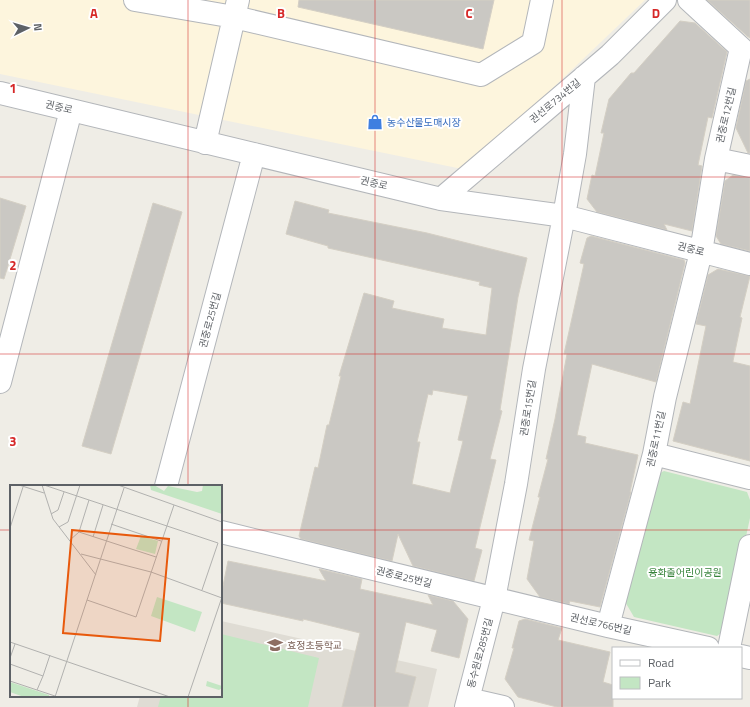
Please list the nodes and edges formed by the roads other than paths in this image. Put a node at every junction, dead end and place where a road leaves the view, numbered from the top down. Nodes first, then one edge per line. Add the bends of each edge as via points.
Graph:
1 (135, 0) edge
2 (542, 0) edge
3 (665, 0) edge
4 (690, 0) edge
5 (236, 8) edge
6 (746, 50) edge
7 (584, 77) junction
8 (0, 93) edge
9 (71, 110) junction
10 (206, 143) junction
11 (254, 154) junction
12 (716, 159) junction
13 (750, 166) edge
14 (441, 199) junction
15 (564, 216) junction
16 (701, 252) junction
17 (750, 264) edge
18 (0, 382) edge
19 (654, 454) junction
20 (750, 478) edge
21 (166, 485) edge
22 (222, 532) edge
23 (750, 546) edge
24 (494, 599) junction
25 (608, 626) junction
26 (703, 647) edge
27 (729, 647) edge
28 (467, 703) edge
29 (503, 707) edge

1 - 5 street
2 - 5 street via 533,43 481,75
3 - 7 street, 권선로734번길
4 - 6 street, 권중로12번길
5 - 10 street
6 - 12 street, 권중로12번길
7 - 14 street, 권선로734번길
7 - 15 street, 권중로15번길 via 575,154
8 - 9 street, 권중로
9 - 10 street, 권중로
9 - 18 street
10 - 11 street, 권중로
11 - 14 street, 권중로
11 - 21 street, 권중로25번길
12 - 13 street
12 - 16 street, 권중로12번길
14 - 15 street, 권중로
15 - 16 street, 권중로
15 - 24 street, 권중로15번길 via 534,369
16 - 17 street, 권중로
16 - 19 street, 권중로11번길 via 665,397
19 - 20 street
19 - 25 street, 권중로11번길
22 - 24 street, 권중로25번길
23 - 27 street
24 - 25 street, 권선로766번길
24 - 28 street, 동수원로285번길
25 - 26 street, 권선로766번길
28 - 29 street

